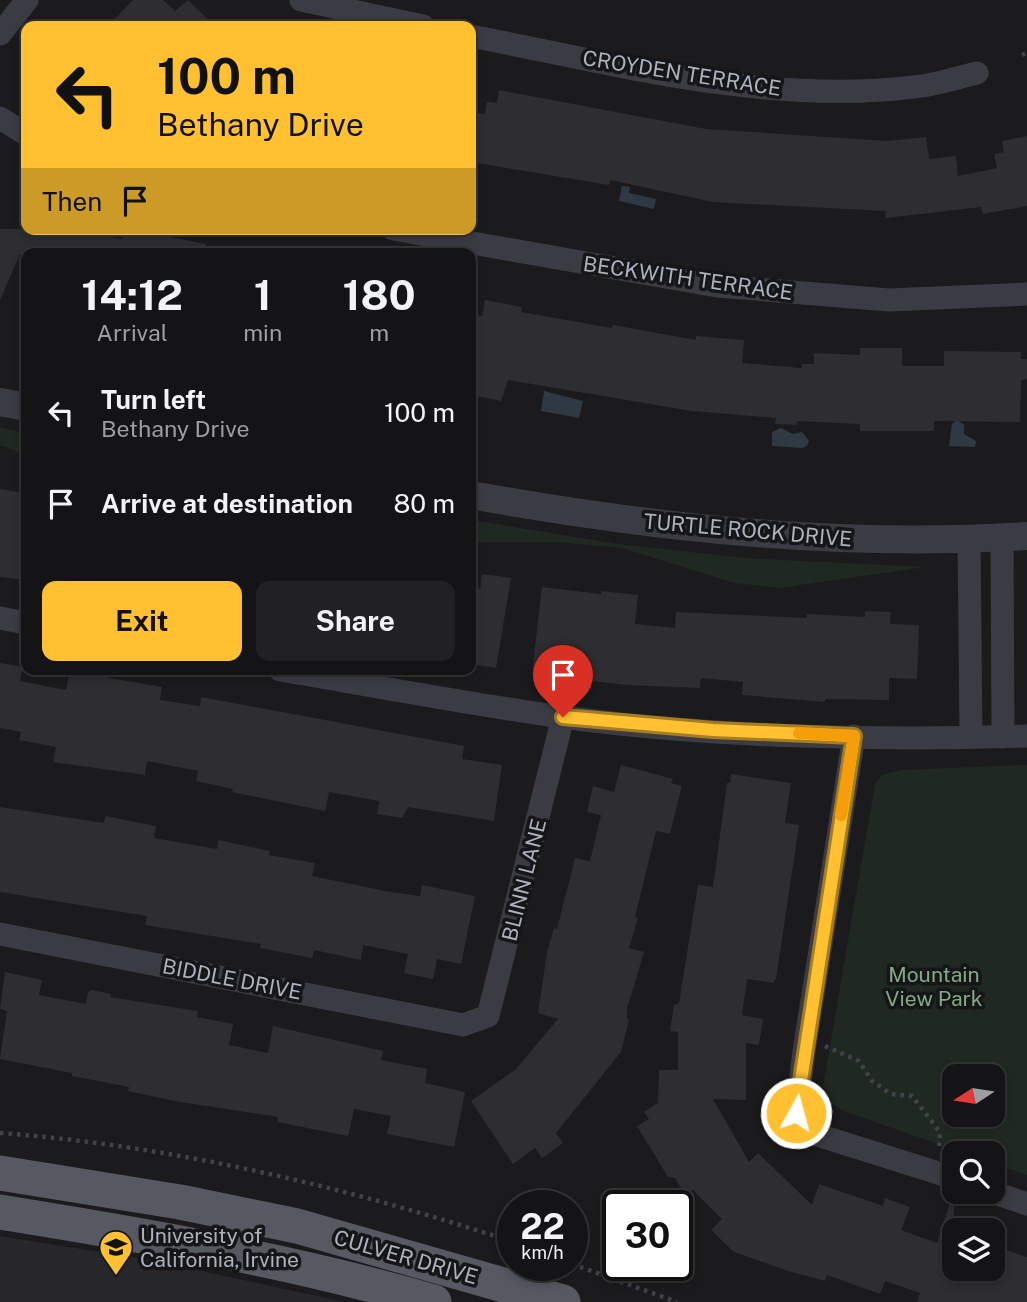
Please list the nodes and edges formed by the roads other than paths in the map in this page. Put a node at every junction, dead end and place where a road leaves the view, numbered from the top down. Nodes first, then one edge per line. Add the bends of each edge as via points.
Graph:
1 (301, 0) edge
2 (19, 2) edge
3 (400, 21) edge
4 (0, 34) edge
5 (476, 37) edge
6 (977, 73) dead end
7 (0, 118) edge
8 (21, 131) edge
9 (427, 235) edge
10 (1027, 293) edge
11 (0, 402) edge
12 (21, 406) edge
13 (476, 496) edge
14 (1014, 537) edge
15 (969, 538) junction
16 (0, 618) edge
17 (21, 622) edge
18 (310, 675) edge
19 (563, 717) junction
20 (854, 736) junction
21 (1027, 736) edge
22 (971, 737) junction
23 (1003, 737) junction
24 (0, 934) edge
25 (463, 1025) joint
26 (0, 1173) edge
27 (942, 1174) edge
28 (1005, 1197) edge
29 (1027, 1205) edge
30 (0, 1212) edge
31 (434, 1302) edge
32 (563, 1302) edge

1 - 3 street
2 - 4 street
5 - 6 street, CROYDEN TERRACE via 706,80 797,91 915,87
7 - 8 street
9 - 10 street, BECKWITH TERRACE via 717,286 889,300
11 - 12 street
13 - 15 street, TURTLE ROCK DRIVE via 686,528 852,540
14 - 15 street, TURTLE ROCK DRIVE
14 - 23 street
15 - 22 street
16 - 17 street
18 - 19 street
19 - 20 street
19 - 25 street, BLINN LANE via 488,1016
20 - 22 street
20 - 27 street via 796,1118 805,1132
21 - 23 street
22 - 23 street
24 - 25 street, BIDDLE DRIVE
26 - 32 main road, CULVER DRIVE via 297,1226
28 - 29 street
30 - 31 main road, CULVER DRIVE via 196,1244

